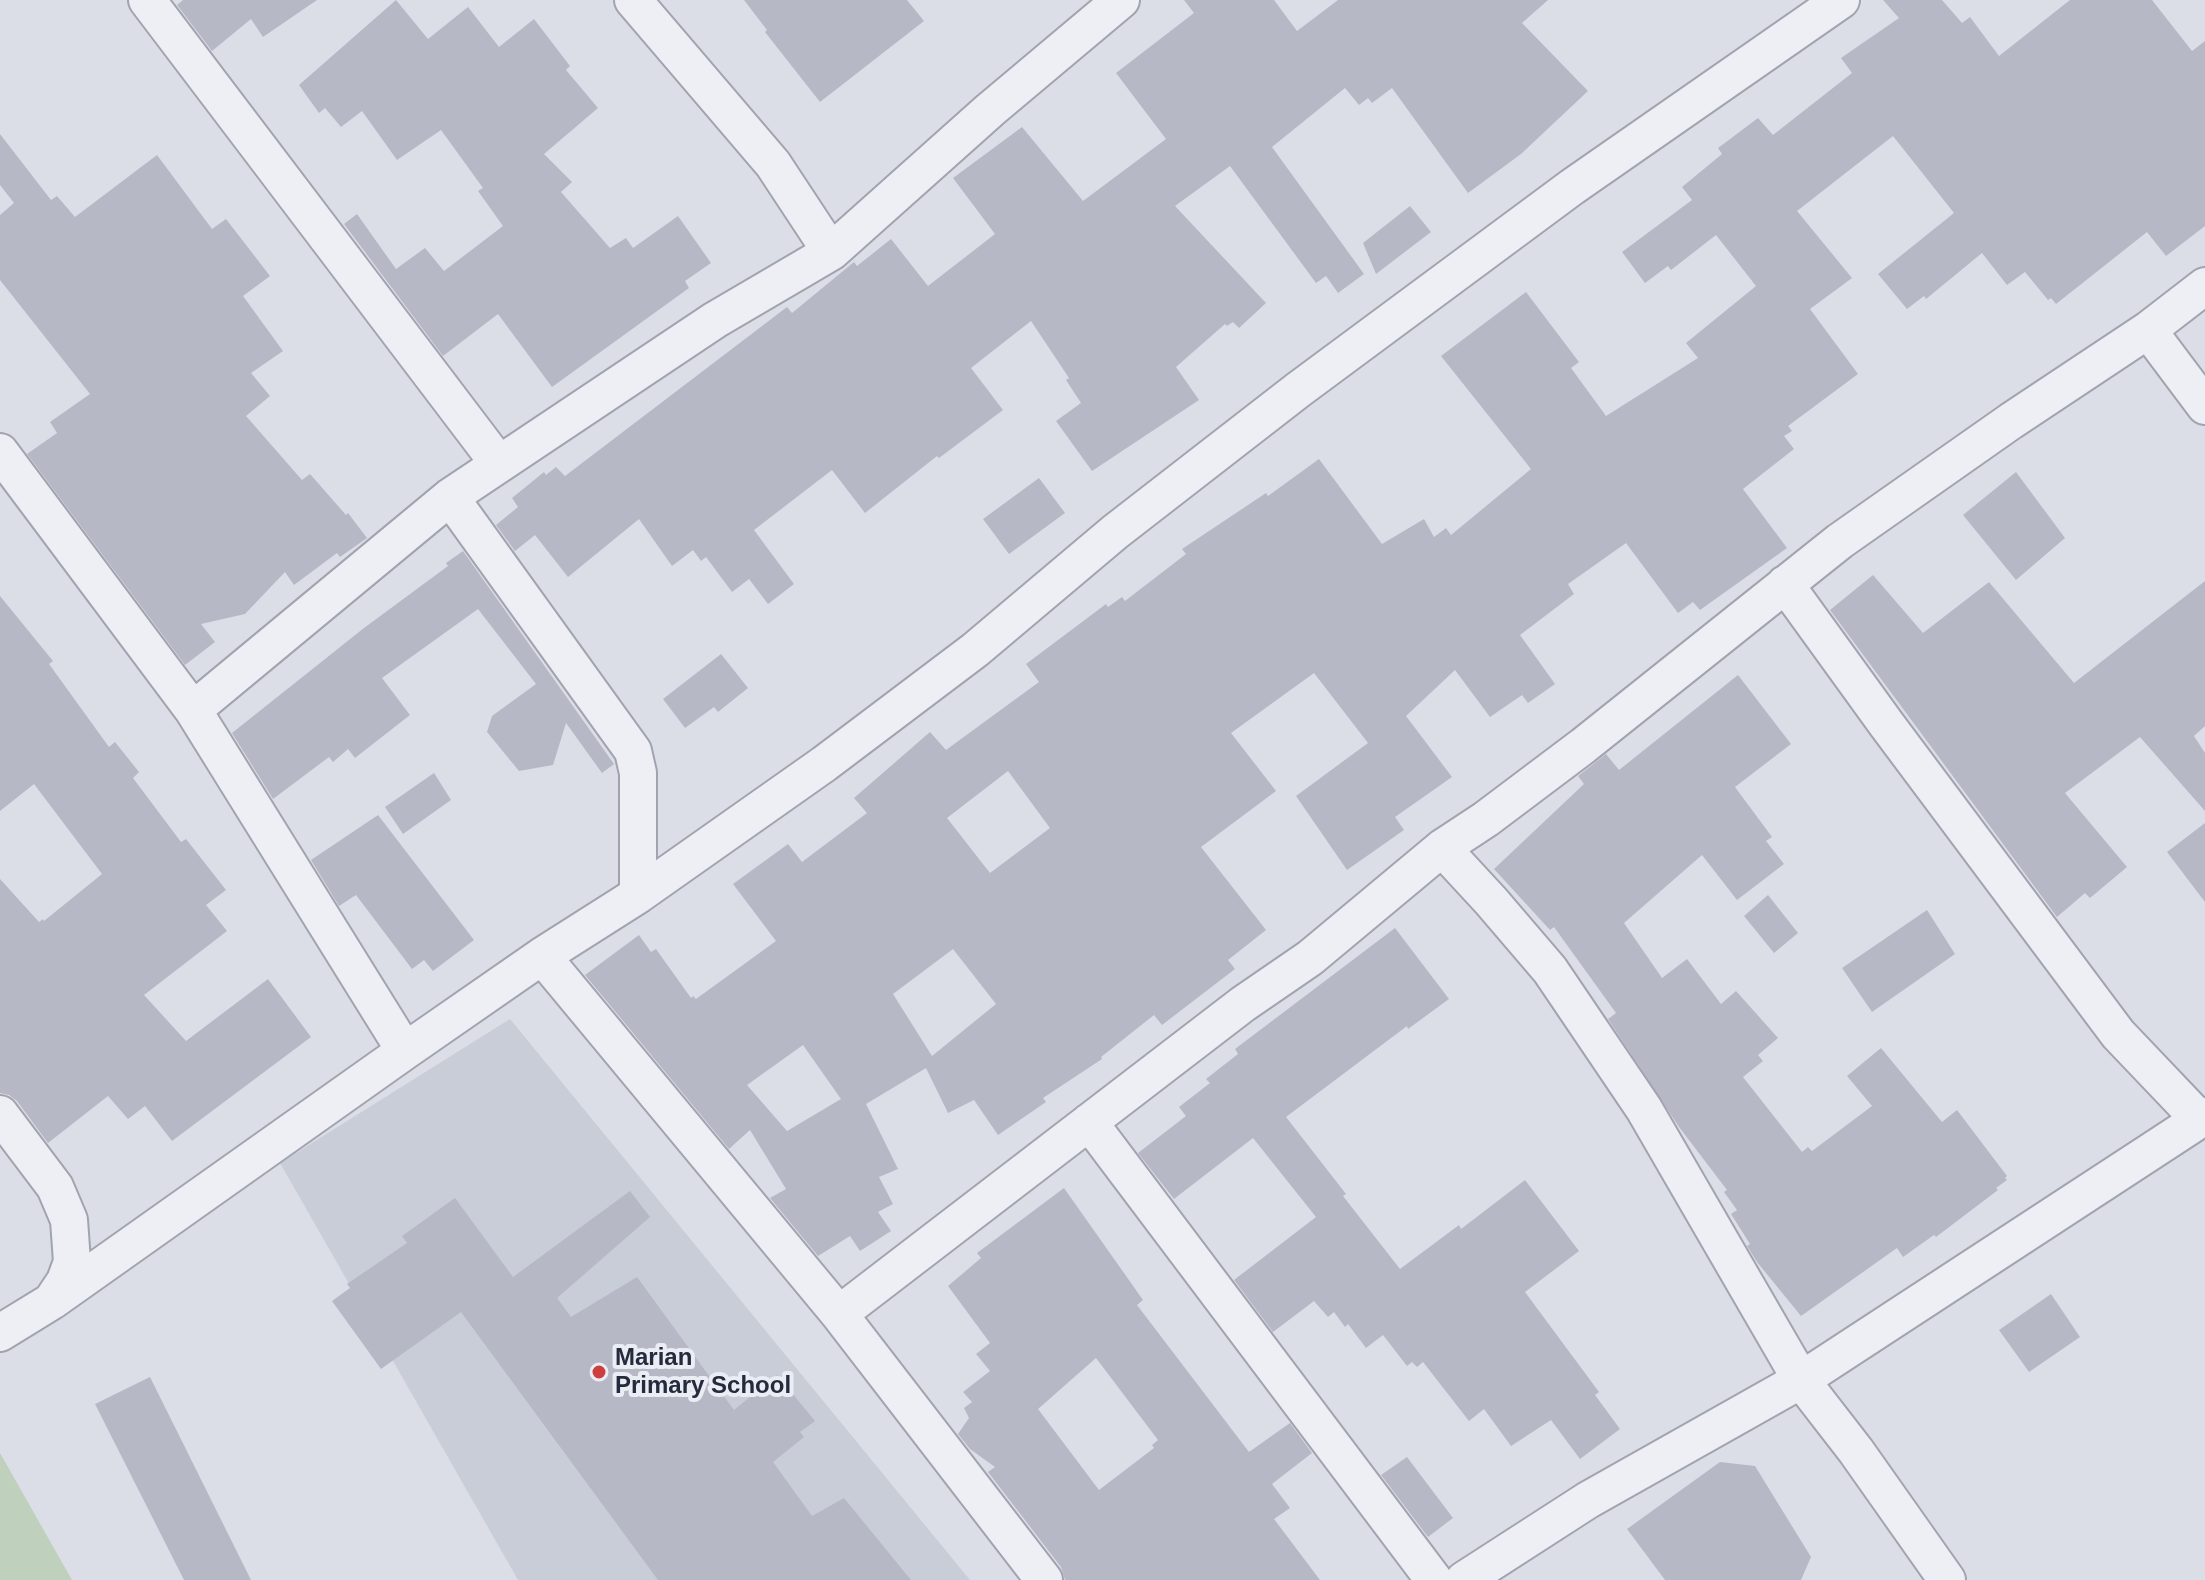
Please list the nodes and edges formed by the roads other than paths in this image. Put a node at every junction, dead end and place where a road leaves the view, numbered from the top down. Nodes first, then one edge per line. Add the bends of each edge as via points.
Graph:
1 (147, 0) edge
2 (633, 0) edge
3 (1121, 0) edge
4 (1841, 0) edge
5 (831, 252) junction
6 (2205, 286) edge
7 (2148, 330) junction
8 (2205, 406) edge
9 (0, 452) edge
10 (499, 464) junction
11 (450, 497) junction
12 (1785, 584) junction
13 (193, 710) junction
14 (1442, 848) junction
15 (638, 895) junction
16 (542, 956) junction
17 (405, 1051) junction
18 (0, 1114) edge
19 (2202, 1118) edge
20 (1089, 1122) junction
21 (52, 1301) junction
22 (839, 1314) junction
23 (0, 1333) edge
24 (1801, 1380) junction
25 (1044, 1580) edge
26 (1434, 1580) edge
27 (1464, 1580) edge
28 (1947, 1580) edge

1 - 10 street
2 - 5 street via 773,164
3 - 5 street
4 - 15 street via 1583,179 1323,371 1115,532 975,650
5 - 10 street via 715,320
6 - 7 street
7 - 8 street
7 - 12 street
9 - 13 street
10 - 11 street
11 - 13 street
11 - 15 street via 633,751 638,773
12 - 14 street via 1583,746
12 - 19 street via 2118,1034
13 - 17 street
14 - 20 street via 1310,958
14 - 24 street via 1550,970 1644,1109
15 - 16 street
16 - 17 street
16 - 22 street
17 - 21 street
18 - 21 street via 55,1187 69,1220 72,1262
19 - 24 street
20 - 22 street
20 - 26 street
21 - 23 street
22 - 25 street
24 - 27 street via 1588,1500
24 - 28 street

